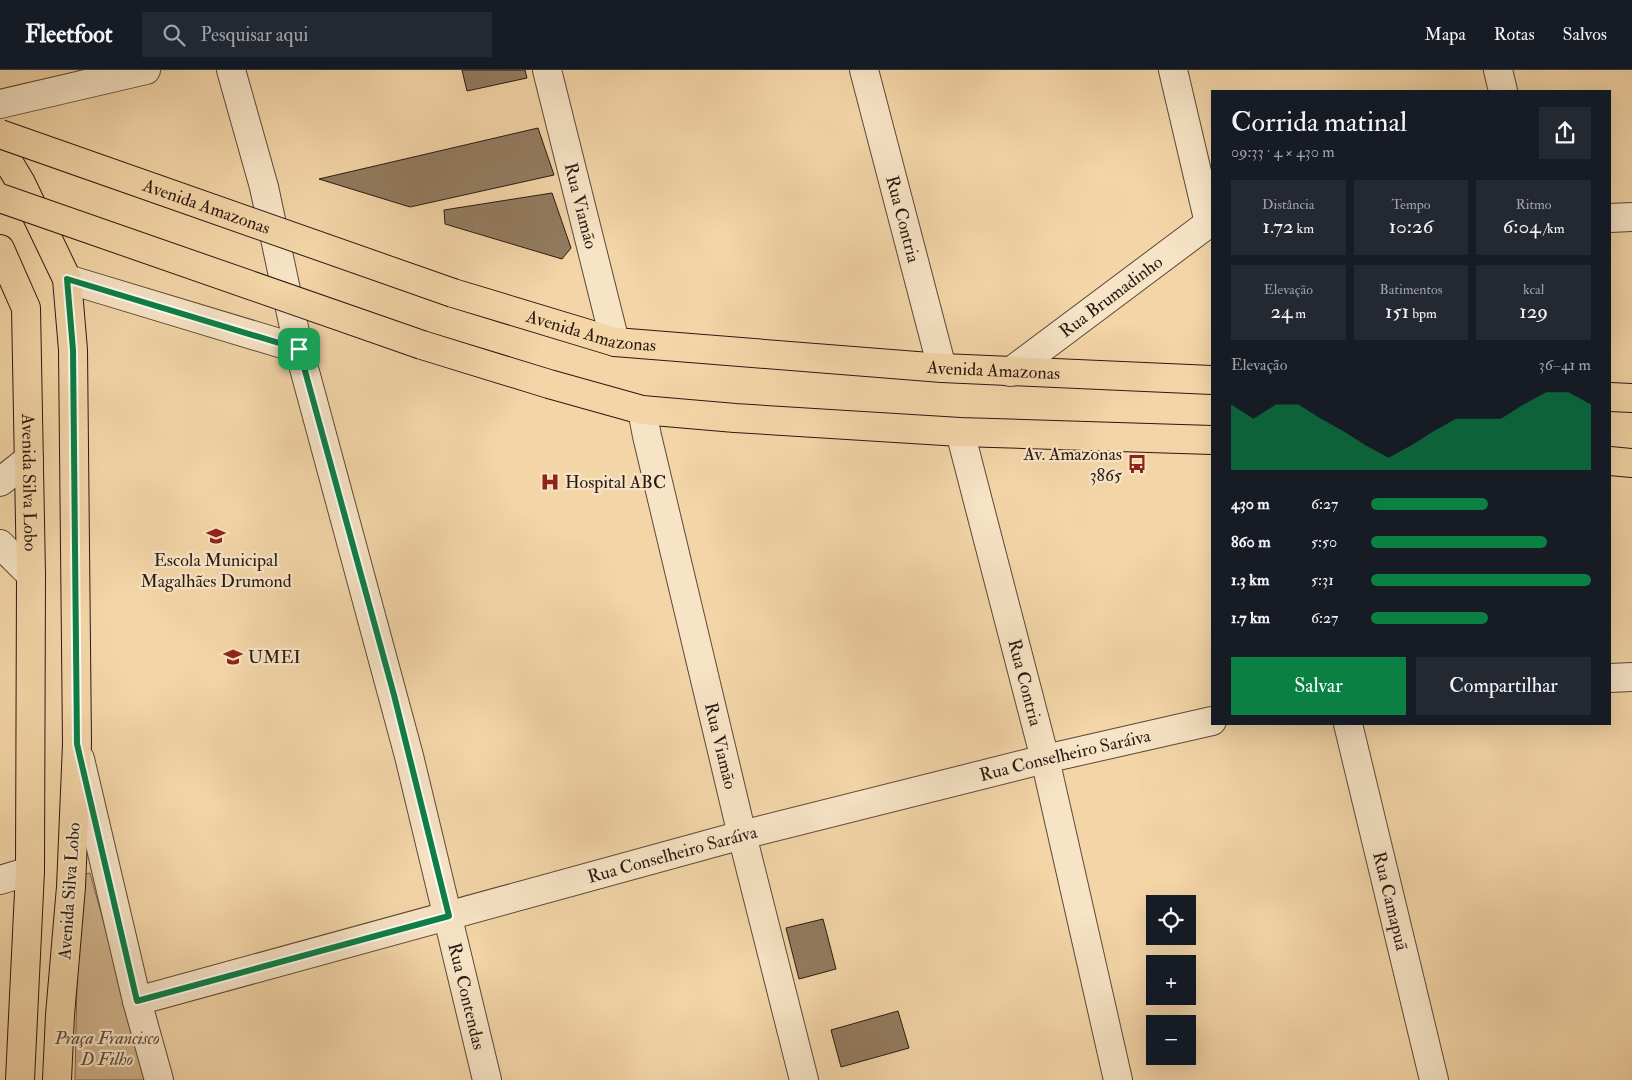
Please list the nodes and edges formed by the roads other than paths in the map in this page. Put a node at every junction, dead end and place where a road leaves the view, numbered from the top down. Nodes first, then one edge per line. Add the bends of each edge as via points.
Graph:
1 (146, 70) edge
2 (231, 70) edge
3 (547, 70) edge
4 (864, 70) edge
5 (1172, 70) edge
6 (1498, 70) edge
7 (1503, 90) edge
8 (0, 104) edge
9 (0, 134) edge
10 (0, 148) edge
11 (0, 198) edge
12 (1632, 217) edge
13 (1611, 218) edge
14 (1211, 223) edge
15 (0, 249) edge
16 (67, 279) junction
17 (615, 342) junction
18 (299, 349) junction
19 (942, 368) junction
20 (1010, 372) junction
21 (1211, 380) edge
22 (1611, 397) edge
23 (1632, 398) edge
24 (642, 410) junction
25 (960, 432) junction
26 (1211, 440) edge
27 (29, 459) junction
28 (1611, 462) edge
29 (1632, 463) edge
30 (0, 482) edge
31 (0, 544) edge
32 (31, 575) junction
33 (1632, 677) edge
34 (1611, 678) edge
35 (1211, 720) edge
36 (1348, 725) edge
37 (77, 744) junction
38 (1046, 759) junction
39 (742, 835) junction
40 (30, 871) junction
41 (0, 880) edge
42 (71, 887) junction
43 (449, 916) junction
44 (137, 1001) junction
45 (20, 1080) edge
46 (57, 1080) edge
47 (159, 1080) edge
48 (488, 1080) edge
49 (804, 1080) edge
50 (1118, 1080) edge
51 (1434, 1080) edge

1 - 8 street
2 - 18 street, Rua Contendas via 264,187
3 - 17 street, Rua Viamão
4 - 19 street, Rua Contria
5 - 14 street
6 - 7 street
9 - 17 main road, Avenida Amazonas, bridge via 453,293
10 - 16 main road, Avenida Silva Lobo via 21,183
11 - 24 main road, bridge via 422,345
12 - 13 street
14 - 20 street, Rua Brumadinho
15 - 27 main road, Avenida Silva Lobo via 26,308
16 - 18 street
16 - 37 main road, Avenida Silva Lobo via 73,350
17 - 19 main road, Avenida Amazonas
18 - 43 street, Rua Contendas via 394,695
19 - 20 main road, Avenida Amazonas
20 - 21 main road, Avenida Amazonas
22 - 23 main road
24 - 25 main road
24 - 39 street, Rua Viamão
25 - 26 main road
25 - 38 street, Rua Contria
27 - 30 street
27 - 32 main road, Avenida Silva Lobo
28 - 29 main road
31 - 32 street
32 - 40 main road, Avenida Silva Lobo
33 - 34 street
35 - 38 street, Rua Conselheiro Saráiva
36 - 51 street, Rua Camapuã
37 - 42 main road, Avenida Silva Lobo
37 - 44 street
38 - 39 street, Rua Conselheiro Saráiva
38 - 50 street, Rua Contria
39 - 43 street, Rua Conselheiro Saráiva
39 - 49 street, Rua Viamão
40 - 41 street
40 - 42 main road via 57,872
40 - 45 main road, Avenida Silva Lobo
42 - 46 main road, Avenida Silva Lobo
43 - 44 street, Rua Conselheiro Saráiva
43 - 48 street, Rua Contendas
44 - 47 street

